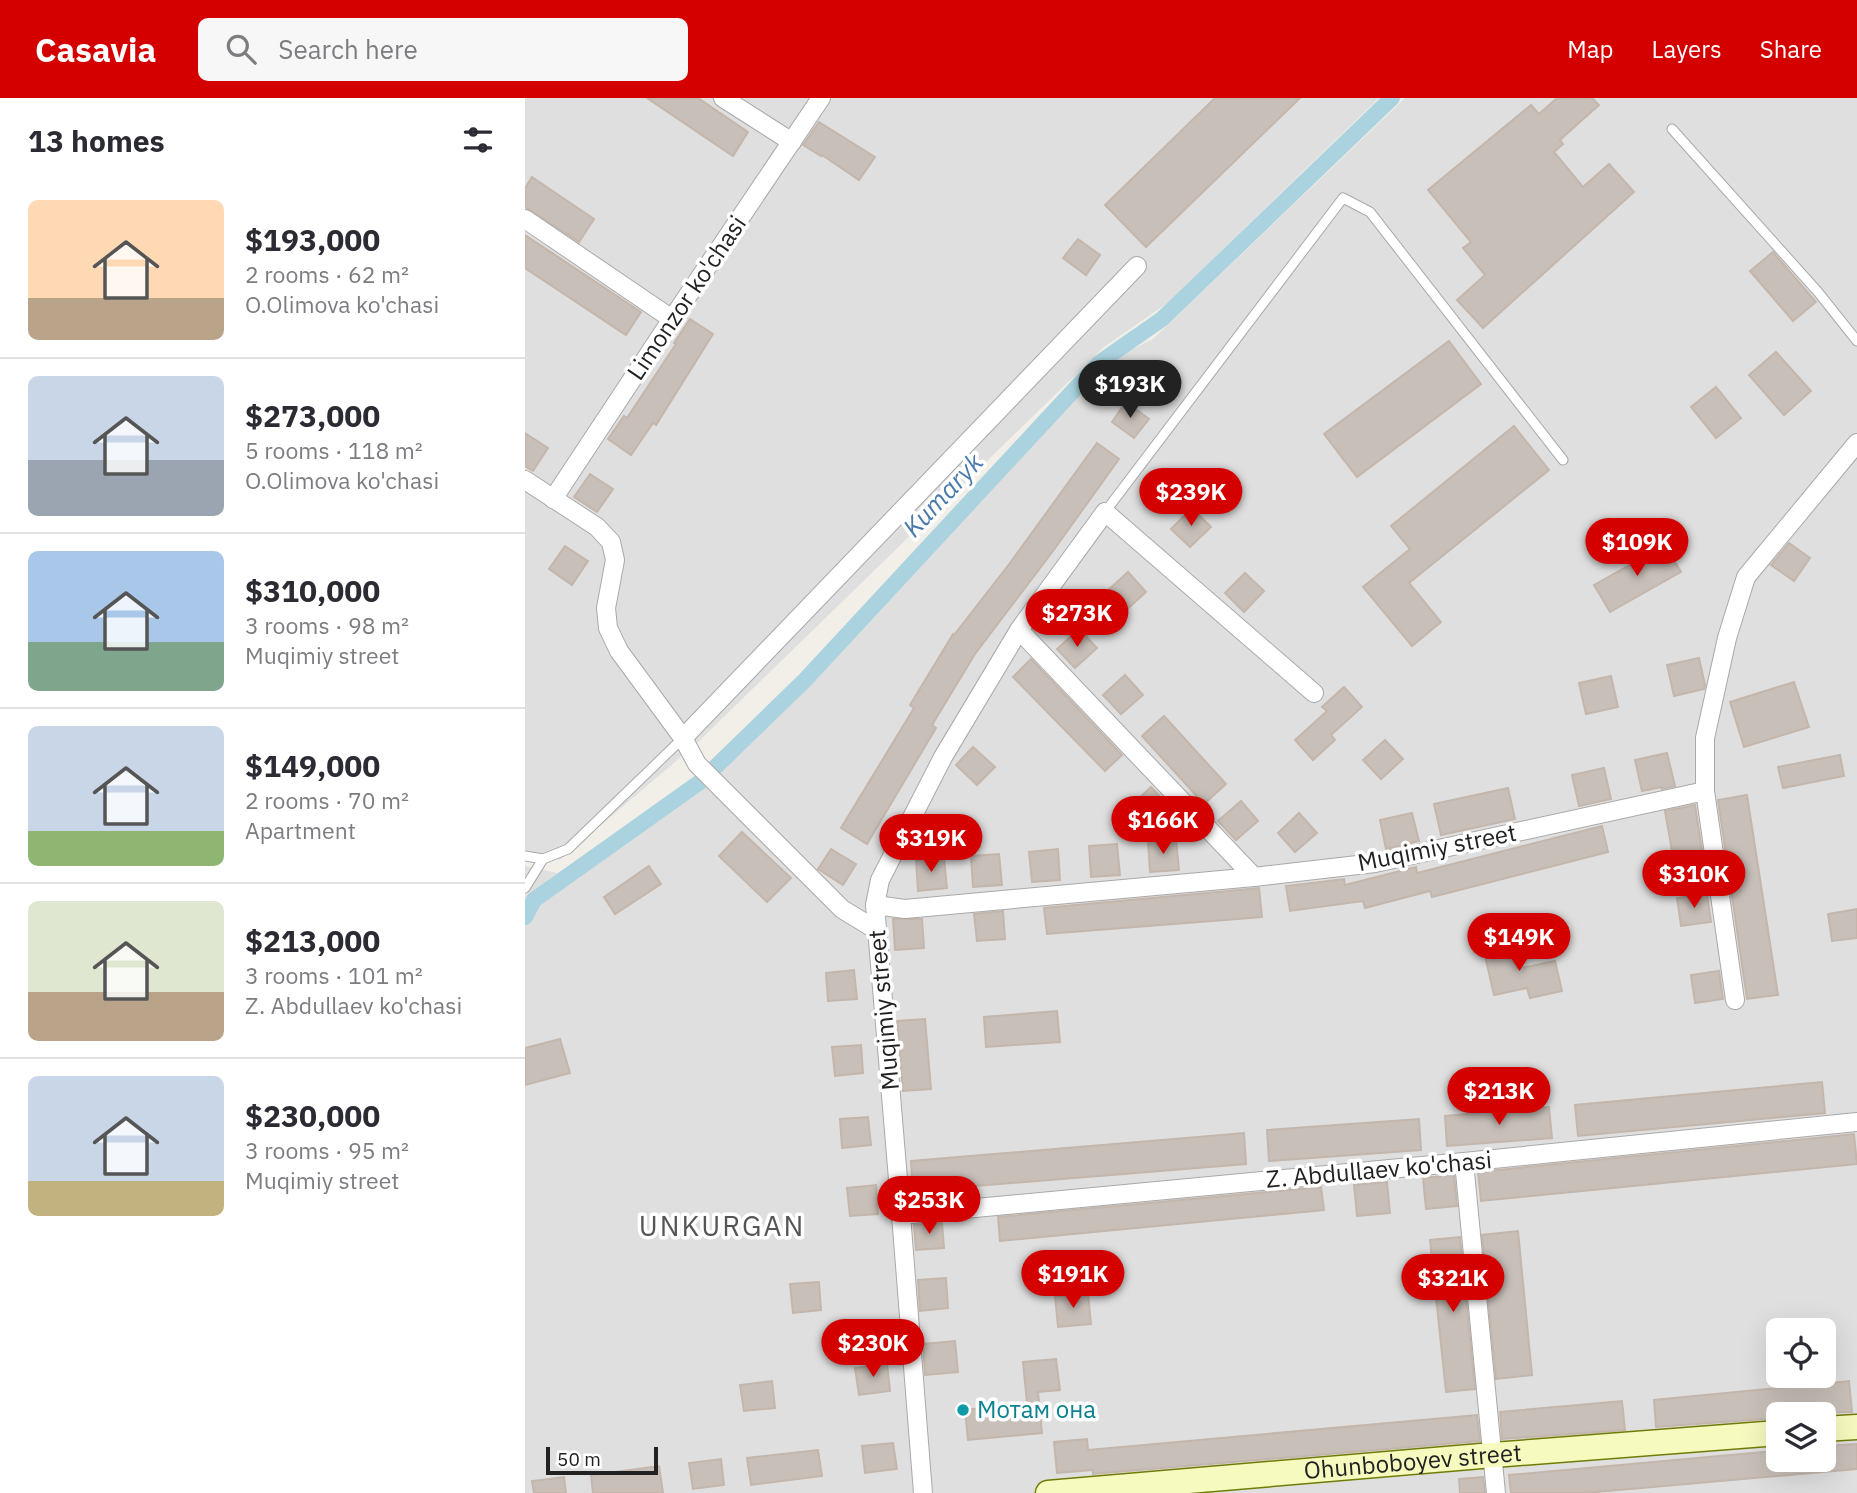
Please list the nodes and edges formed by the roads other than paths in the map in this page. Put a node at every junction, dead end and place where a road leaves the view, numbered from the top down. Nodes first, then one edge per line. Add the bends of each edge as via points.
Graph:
1 (723, 98) edge
2 (821, 98) edge
3 (1672, 129) dead end
4 (792, 142) junction
5 (525, 219) edge
6 (1136, 266) dead end
7 (672, 319) junction
8 (1857, 341) edge
9 (1857, 443) edge
10 (1563, 460) dead end
11 (525, 480) edge
12 (553, 499) junction
13 (1105, 512) junction
14 (1019, 630) junction
15 (1314, 693) dead end
16 (683, 738) junction
17 (1705, 790) junction
18 (525, 856) edge
19 (543, 859) junction
20 (1254, 877) junction
21 (525, 888) edge
22 (875, 905) junction
23 (878, 931) junction
24 (1734, 1000) dead end
25 (1857, 1122) edge
26 (1464, 1162) junction
27 (901, 1215) junction
28 (1857, 1427) edge
29 (1836, 1428) edge
30 (1766, 1434) edge
31 (1493, 1455) junction
32 (923, 1493) edge
33 (1048, 1493) edge
34 (1496, 1493) edge

1 - 4 street
2 - 4 street, Limonzor ko'chasi
3 - 8 lane
4 - 7 street, Limonzor ko'chasi
5 - 7 street
6 - 16 street
7 - 12 street, Limonzor ko'chasi
9 - 17 street via 1746,577 1705,738
10 - 13 lane via 1370,212 1343,198
11 - 12 street
12 - 16 street via 597,527 611,542 615,560 606,608 608,628 619,651
13 - 14 street
13 - 15 street
14 - 20 street
14 - 22 street via 943,757 880,880
16 - 19 lane via 568,849
16 - 23 street via 697,764 719,788 842,909
17 - 20 street, Muqimiy street via 1375,863
17 - 24 street
18 - 19 lane
19 - 21 lane
20 - 22 street, Muqimiy street via 905,909
22 - 23 street, Muqimiy street
23 - 27 street, Muqimiy street
25 - 26 street, Z. Abdullaev ko'chasi
26 - 27 street, Z. Abdullaev ko'chasi
26 - 31 street
27 - 32 street, Muqimiy street
28 - 29 main road
30 - 31 main road, Ohunboboyev street
31 - 33 main road, Ohunboboyev street
31 - 34 street

